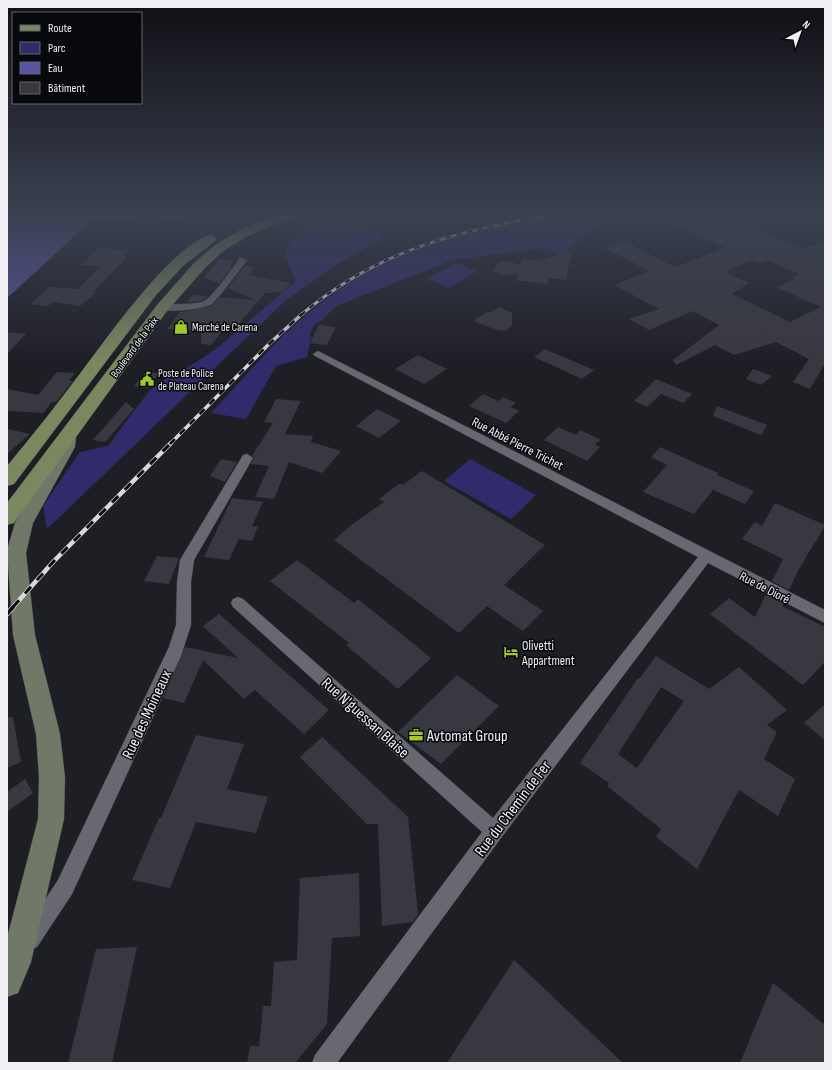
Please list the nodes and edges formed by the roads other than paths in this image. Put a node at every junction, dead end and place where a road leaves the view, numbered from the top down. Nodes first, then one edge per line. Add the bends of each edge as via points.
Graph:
1 (181, 263) edge
2 (202, 263) edge
3 (242, 263) edge
4 (162, 308) junction
5 (318, 354) dead end
6 (68, 437) junction
7 (247, 458) dead end
8 (7, 479) edge
9 (7, 518) edge
10 (706, 556) junction
11 (238, 603) dead end
12 (825, 617) edge
13 (494, 831) junction
14 (11, 972) edge
15 (323, 1063) edge

1 - 8 main road, Boulevard de la Paix via 134,314
2 - 4 main road, Boulevard de la Paix
3 - 4 street via 209,302 182,308
4 - 6 main road, Boulevard de la Paix
5 - 10 street, Rue Abbé Pierre Trichet
6 - 9 main road, Boulevard de la Paix
6 - 14 main road via 61,460 24,523 16,553 24,635 48,734 52,777 51,820
7 - 14 street, Rue des Moineaux via 187,560 183,573 184,620 173,656 65,887
10 - 12 street, Rue de Dioré
10 - 13 street, Rue du Chemin de Fer
11 - 13 street, Rue N'guessan Blaise
13 - 15 street, Rue du Chemin de Fer

